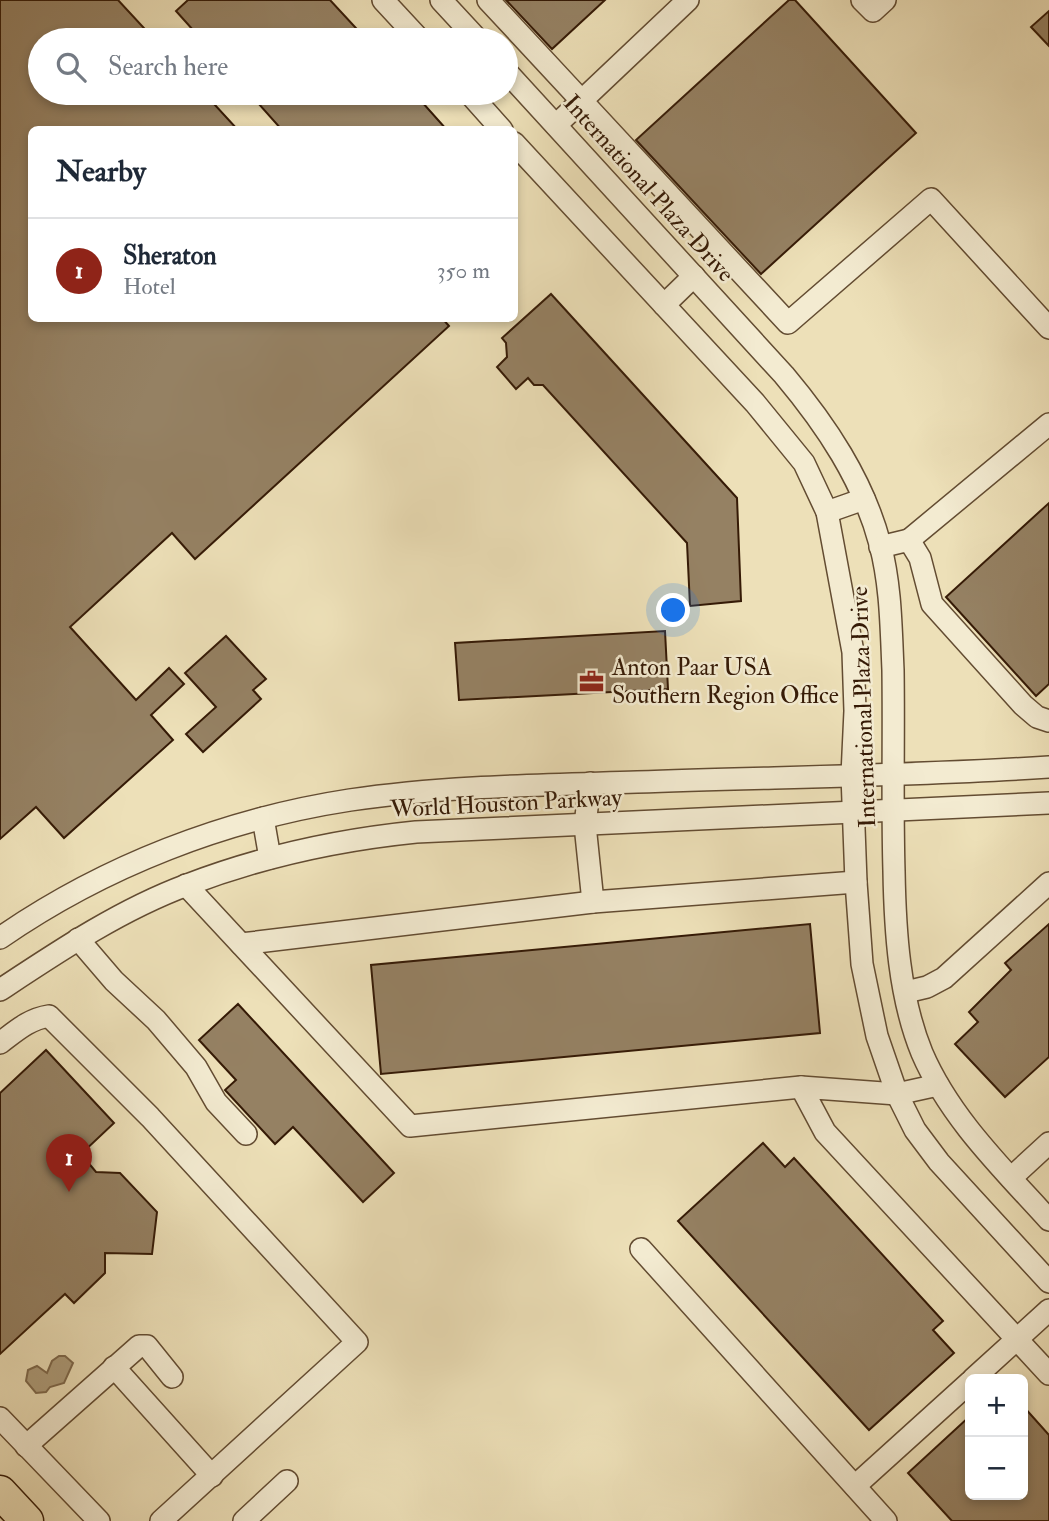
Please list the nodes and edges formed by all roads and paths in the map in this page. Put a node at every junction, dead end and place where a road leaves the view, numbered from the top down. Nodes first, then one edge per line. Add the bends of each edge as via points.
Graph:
1 (383, 0) edge
2 (441, 0) edge
3 (488, 0) edge
4 (688, 0) edge
5 (862, 0) edge
6 (885, 0) edge
7 (409, 28) edge
8 (467, 28) edge
9 (515, 28) edge
10 (518, 31) edge
11 (518, 84) edge
12 (584, 100) junction
13 (483, 105) edge
14 (556, 125) junction
15 (499, 126) edge
16 (518, 147) edge
17 (694, 276) junction
18 (664, 304) junction
19 (788, 323) junction
20 (1049, 328) edge
21 (759, 347) junction
22 (1049, 424) edge
23 (864, 499) junction
24 (827, 512) junction
25 (909, 540) junction
26 (880, 547) junction
27 (1049, 721) edge
28 (1049, 767) edge
29 (895, 774) junction
30 (852, 775) junction
31 (590, 783) junction
32 (1049, 803) edge
33 (894, 812) junction
34 (854, 814) junction
35 (263, 818) junction
36 (585, 825) junction
37 (270, 858) junction
38 (856, 882) junction
39 (1049, 883) edge
40 (186, 885) junction
41 (593, 902) junction
42 (0, 938) edge
43 (78, 939) junction
44 (241, 944) junction
45 (0, 990) edge
46 (906, 992) junction
47 (0, 1044) edge
48 (938, 1084) junction
49 (801, 1087) junction
50 (897, 1094) junction
51 (246, 1134) dead end
52 (1048, 1145) edge
53 (1011, 1178) junction
54 (1049, 1220) edge
55 (641, 1250) dead end
56 (1049, 1282) edge
57 (1049, 1310) edge
58 (1017, 1339) junction
59 (114, 1367) junction
60 (979, 1374) edge
61 (1049, 1374) edge
62 (172, 1377) dead end
63 (965, 1386) edge
64 (0, 1418) edge
65 (26, 1446) junction
66 (212, 1476) junction
67 (287, 1481) dead end
68 (855, 1486) junction
69 (0, 1492) edge
70 (27, 1521) edge
71 (99, 1521) edge
72 (161, 1521) edge
73 (244, 1521) edge
74 (886, 1521) edge

1 - 7 street
2 - 8 street
3 - 9 street
4 - 12 street
5 - 6 street via 873,11
10 - 12 street
11 - 14 street, International Plaza Drive
12 - 14 street
12 - 19 street
13 - 15 street
14 - 17 street, International Plaza Drive
16 - 18 street, International Plaza Drive
17 - 18 street
17 - 21 street, International Plaza Drive
18 - 24 street, International Plaza Drive via 804,463
19 - 20 street via 931,199
19 - 21 street
21 - 23 street, International Plaza Drive via 815,412
22 - 25 street
23 - 24 street
23 - 26 street, International Plaza Drive
24 - 30 street, International Plaza Drive via 852,652
25 - 26 street
25 - 27 street via 920,558 932,604 1023,705
26 - 29 street, International Plaza Drive via 891,597
28 - 29 street, World Houston Parkway
29 - 30 street, World Houston Parkway
29 - 33 street, International Plaza Drive
30 - 31 street, World Houston Parkway
30 - 34 street, International Plaza Drive
31 - 35 street, World Houston Parkway via 371,798
31 - 36 street
32 - 33 street, World Houston Parkway
33 - 34 street, World Houston Parkway
33 - 46 street, International Plaza Drive via 895,918
34 - 36 street, World Houston Parkway
34 - 38 street, International Plaza Drive
35 - 37 street
35 - 42 street, World Houston Parkway via 160,851 49,906
36 - 37 street, World Houston Parkway via 355,838
36 - 41 street
37 - 40 street, World Houston Parkway
38 - 41 street
38 - 50 street, International Plaza Drive via 862,964 877,1036
39 - 46 street via 944,978 927,988
40 - 43 street, World Houston Parkway
40 - 44 street
41 - 44 street
43 - 45 street, World Houston Parkway
43 - 51 street via 156,1020 196,1067 216,1102
44 - 49 street via 410,1126
46 - 48 street, International Plaza Drive via 922,1052
47 - 66 street via 24,1025 49,1016 159,1127 357,1342
48 - 50 street
48 - 53 street, International Plaza Drive via 958,1117
49 - 50 street
49 - 58 street via 825,1132
50 - 56 street, International Plaza Drive via 915,1130 939,1162
52 - 53 street
53 - 54 street, International Plaza Drive
55 - 68 street
57 - 58 street
58 - 60 street
58 - 61 street
59 - 62 street via 144,1344
59 - 65 street
59 - 66 street
63 - 68 street
64 - 65 street
65 - 71 street
66 - 72 street
67 - 73 street
68 - 74 street
69 - 70 highway

